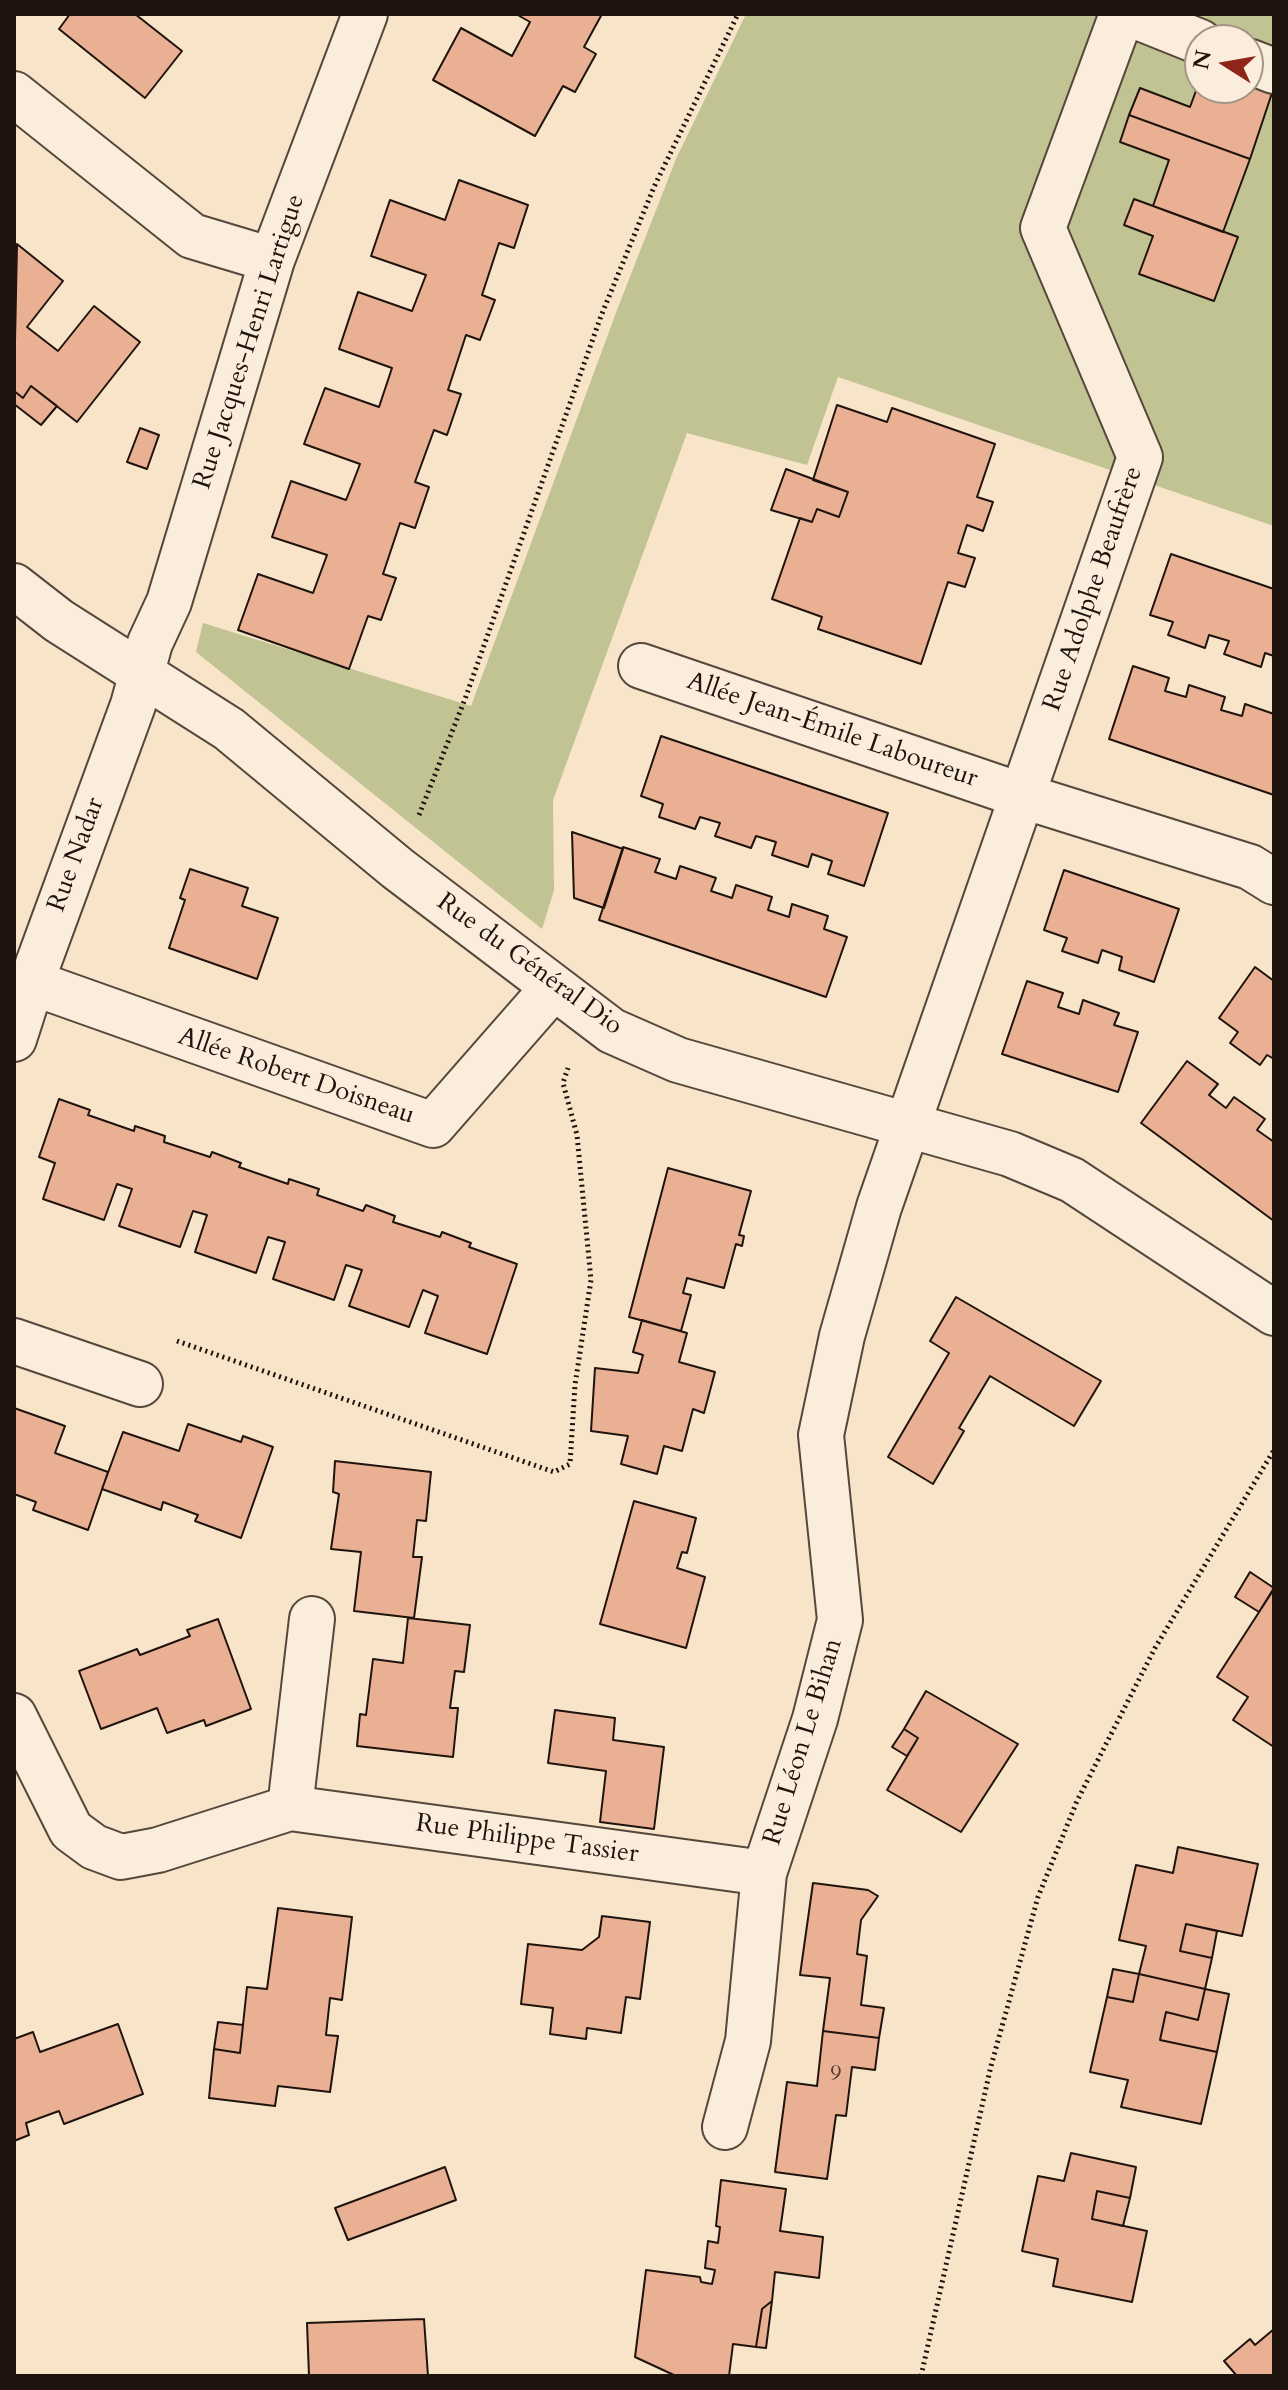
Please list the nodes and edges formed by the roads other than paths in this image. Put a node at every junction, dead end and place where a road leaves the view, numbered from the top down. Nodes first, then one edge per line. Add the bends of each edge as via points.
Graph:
1 (365, 14) edge
2 (1122, 14) edge
3 (1130, 14) edge
4 (1184, 36) edge
5 (14, 94) edge
6 (272, 260) junction
7 (14, 586) edge
8 (641, 666) dead end
9 (142, 672) junction
10 (1023, 796) junction
11 (1274, 882) edge
12 (28, 967) edge
13 (570, 1000) junction
14 (14, 1039) edge
15 (907, 1125) junction
16 (1274, 1313) edge
17 (14, 1341) edge
18 (140, 1384) dead end
19 (312, 1619) dead end
20 (14, 1716) edge
21 (290, 1808) junction
22 (764, 1873) junction
23 (725, 2127) dead end

1 - 6 street, Rue Jacques-Henri Lartigue
2 - 10 street, Rue Adolphe Beaufrère via 1043,228 1140,457
3 - 4 street
5 - 6 street via 192,236
6 - 9 street, Rue Jacques-Henri Lartigue via 169,602
7 - 9 street, Rue du Général Dio
8 - 10 street, Allée Jean-Émile Laboureur
9 - 12 street, Rue Nadar
9 - 13 street, Rue du Général Dio via 229,729 397,868
10 - 11 street, Allée Jean-Émile Laboureur via 1250,867
10 - 15 street, Rue Adolphe Beaufrère
12 - 13 street, Allée Robert Doisneau via 433,1125
12 - 14 street, Rue Nadar
13 - 15 street, Rue du Général Dio via 612,1031 678,1060
15 - 16 street, Rue du Général Dio via 970,1140 1072,1180
15 - 22 street, Rue Léon Le Bihan via 842,1336 821,1435 840,1620 815,1719
17 - 18 street
19 - 21 street
20 - 21 street, Rue Philippe Tassier via 71,1830 94,1847 121,1857
21 - 22 street, Rue Philippe Tassier
22 - 23 street, Rue Léon Le Bihan via 748,2041

